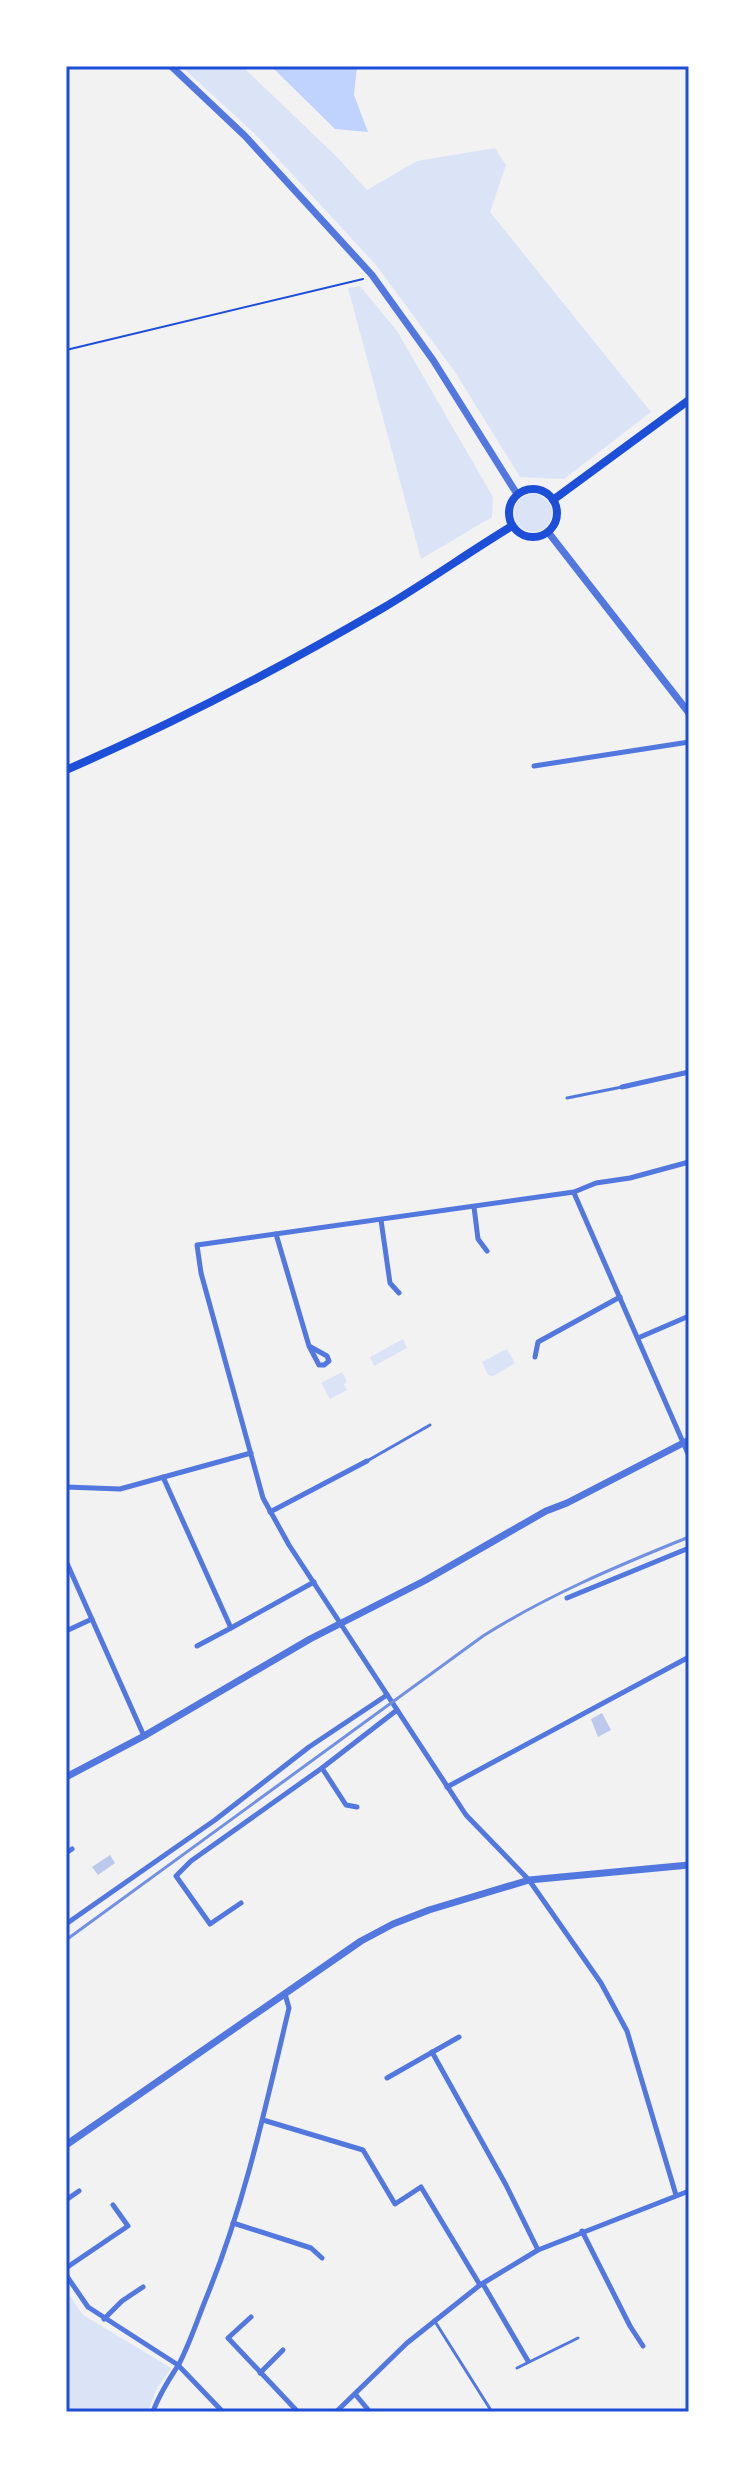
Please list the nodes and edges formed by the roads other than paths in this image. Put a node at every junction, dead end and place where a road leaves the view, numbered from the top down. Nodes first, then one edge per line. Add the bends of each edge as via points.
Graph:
1 (171, 66) edge
2 (689, 400) edge
3 (517, 494) junction
4 (553, 500) junction
5 (512, 526) junction
6 (548, 532) junction
7 (689, 713) edge
8 (689, 742) edge
9 (534, 766) dead end
10 (66, 770) edge
11 (689, 1072) edge
12 (622, 1087) joint
13 (567, 1098) dead end
14 (689, 1162) edge
15 (574, 1192) junction
16 (474, 1207) junction
17 (381, 1220) junction
18 (276, 1234) junction
19 (487, 1251) dead end
20 (399, 1293) dead end
21 (620, 1297) junction
22 (689, 1316) edge
23 (638, 1338) junction
24 (309, 1346) dead end
25 (535, 1357) dead end
26 (430, 1425) dead end
27 (686, 1441) edge
28 (251, 1453) junction
29 (689, 1456) edge
30 (367, 1461) joint
31 (163, 1477) junction
32 (66, 1487) edge
33 (270, 1512) junction
34 (689, 1548) edge
35 (66, 1561) edge
36 (314, 1582) junction
37 (567, 1598) dead end
38 (92, 1619) junction
39 (341, 1625) junction
40 (231, 1628) junction
41 (66, 1631) edge
42 (197, 1646) dead end
43 (689, 1657) edge
44 (387, 1695) junction
45 (397, 1710) junction
46 (144, 1736) junction
47 (322, 1768) junction
48 (66, 1777) edge
49 (447, 1788) junction
50 (357, 1807) dead end
51 (689, 1865) edge
52 (529, 1880) junction
53 (241, 1903) dead end
54 (66, 1924) edge
55 (285, 1994) junction
56 (459, 2037) dead end
57 (432, 2052) junction
58 (387, 2078) dead end
59 (263, 2120) junction
60 (66, 2145) edge
61 (79, 2191) dead end
62 (689, 2191) edge
63 (676, 2195) junction
64 (66, 2200) edge
65 (113, 2205) dead end
66 (233, 2223) junction
67 (582, 2231) junction
68 (538, 2250) junction
69 (322, 2258) dead end
70 (66, 2268) edge
71 (66, 2275) edge
72 (482, 2285) junction
73 (143, 2287) dead end
74 (251, 2317) dead end
75 (104, 2319) junction
76 (434, 2320) junction
77 (578, 2338) dead end
78 (643, 2346) dead end
79 (283, 2350) dead end
80 (528, 2361) junction
81 (178, 2365) junction
82 (517, 2368) dead end
83 (260, 2373) junction
84 (355, 2394) junction
85 (153, 2412) edge
86 (223, 2412) edge
87 (298, 2412) edge
88 (336, 2412) edge
89 (370, 2412) edge
90 (492, 2412) edge

1 - 3 street via 245,136 372,275
2 - 4 main road
3 - 4 main road via 541,490
3 - 5 main road via 509,505
4 - 6 main road via 556,521
5 - 6 main road via 525,536
5 - 10 main road via 272,671
6 - 7 street
8 - 9 street
11 - 12 street
12 - 13 lane
14 - 15 street
15 - 16 street
15 - 21 street
16 - 17 street
16 - 19 street via 478,1239
17 - 18 street
17 - 20 street via 390,1283
18 - 24 street
18 - 28 street via 197,1245
21 - 23 street
21 - 25 street via 538,1342
22 - 23 street
23 - 27 street
26 - 30 lane
27 - 29 street
27 - 39 street via 546,1511
28 - 31 street
28 - 33 street
30 - 33 street
31 - 32 street via 120,1489
31 - 40 street
33 - 36 street
34 - 37 street
35 - 38 street
36 - 39 street
36 - 40 street
38 - 41 street
38 - 46 street
39 - 44 street
39 - 46 street
40 - 42 street
43 - 49 street
44 - 45 street
44 - 54 street
45 - 47 street
45 - 49 street
46 - 48 street
47 - 50 street via 346,1805
47 - 53 street via 176,1876 210,1924
49 - 52 street
51 - 52 street
52 - 55 street via 393,1924
52 - 63 street via 601,1983 627,2031
55 - 59 street via 289,2008
55 - 60 street
56 - 57 street
57 - 58 street
57 - 68 street
59 - 66 street
59 - 72 street via 363,2150 395,2204 421,2187
61 - 64 street
62 - 63 street
63 - 67 street
65 - 70 street via 128,2226
66 - 69 street via 311,2248
66 - 81 street
67 - 68 street
67 - 78 street
68 - 72 street
71 - 75 street via 88,2307
72 - 76 street
72 - 80 street
73 - 75 street
74 - 83 street via 228,2338
75 - 81 street
76 - 84 street
76 - 90 lane
77 - 80 lane
79 - 83 street
80 - 82 lane
81 - 85 street
81 - 86 street
83 - 87 street
84 - 88 street
84 - 89 street

